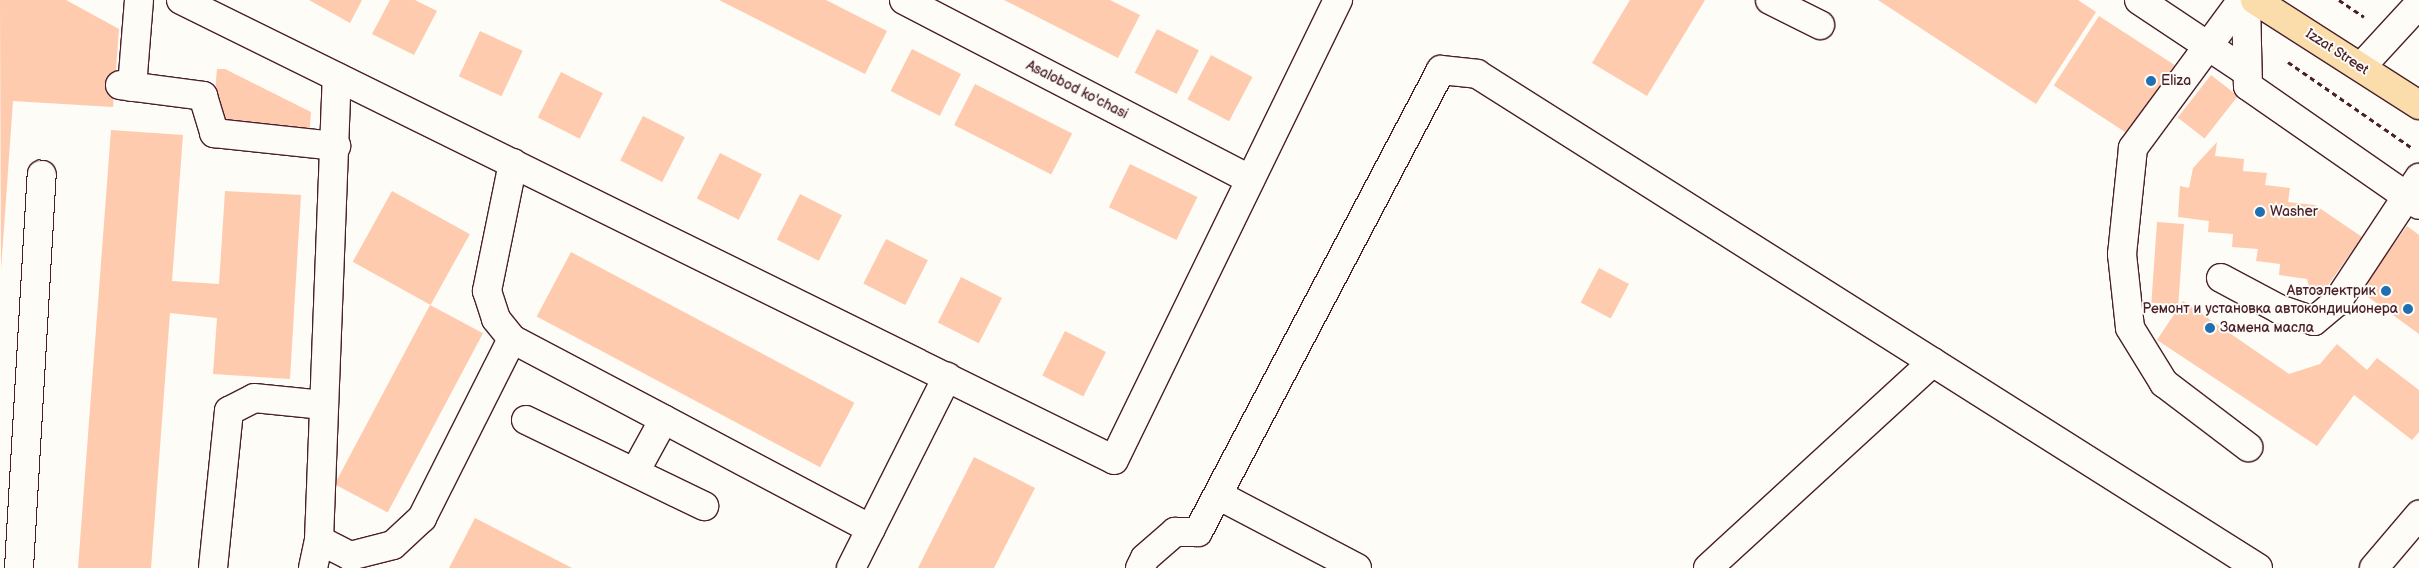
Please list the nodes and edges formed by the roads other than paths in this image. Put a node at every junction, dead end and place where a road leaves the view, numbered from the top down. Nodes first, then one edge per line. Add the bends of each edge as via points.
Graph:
1 (139, 0) edge
2 (181, 0) edge
3 (904, 0) edge
4 (1338, 0) edge
5 (1770, 0) edge
6 (2139, 0) edge
7 (2242, 0) edge
8 (2246, 0) edge
9 (2255, 0) edge
10 (2419, 4) edge
11 (1820, 26) dead end
12 (2209, 46) junction
13 (2362, 68) junction
14 (2248, 72) junction
15 (337, 77) junction
16 (2419, 105) edge
17 (336, 146) junction
18 (513, 163) junction
19 (42, 175) dead end
20 (1250, 179) junction
21 (2414, 194) edge
22 (2221, 278) dead end
23 (512, 339) junction
24 (1932, 362) junction
25 (947, 377) junction
26 (324, 405) junction
27 (664, 419) junction
28 (526, 420) dead end
29 (2248, 447) dead end
30 (634, 472) junction
31 (1218, 494) junction
32 (704, 506) dead end
33 (2419, 515) edge
34 (871, 529) junction
35 (319, 540) junction
36 (20, 568) edge
37 (213, 568) edge
38 (313, 568) edge
39 (851, 568) edge
40 (1140, 568) edge
41 (1357, 568) edge
42 (1708, 568) edge
43 (2258, 568) edge
44 (2374, 568) edge

1 - 17 street via 126,86 203,96 214,133
2 - 15 street
3 - 20 street, Asalobod ko'chasi
4 - 20 street
5 - 11 street
6 - 12 street
7 - 12 street
8 - 14 street
9 - 13 main road, Izzat Street
10 - 13 street
12 - 14 street
12 - 29 street via 2133,148 2122,254 2130,328 2164,383
13 - 16 main road, Izzat Street
14 - 21 street via 2248,86
15 - 17 street
15 - 18 street
17 - 26 street
18 - 23 street via 487,291 496,319
18 - 25 street
19 - 36 street
20 - 25 street via 1114,460
21 - 22 street via 2337,302 2314,321 2279,309
23 - 27 street
23 - 35 street via 422,518 393,544 350,556
24 - 31 street via 1477,74 1441,70
24 - 42 street
24 - 43 street
25 - 34 street
26 - 35 street
26 - 37 street via 254,398 229,411
27 - 30 street
27 - 34 street
28 - 30 street
30 - 32 street
31 - 40 street via 1198,532 1175,532 1145,558
31 - 41 street
33 - 44 street
34 - 39 street
35 - 38 street

